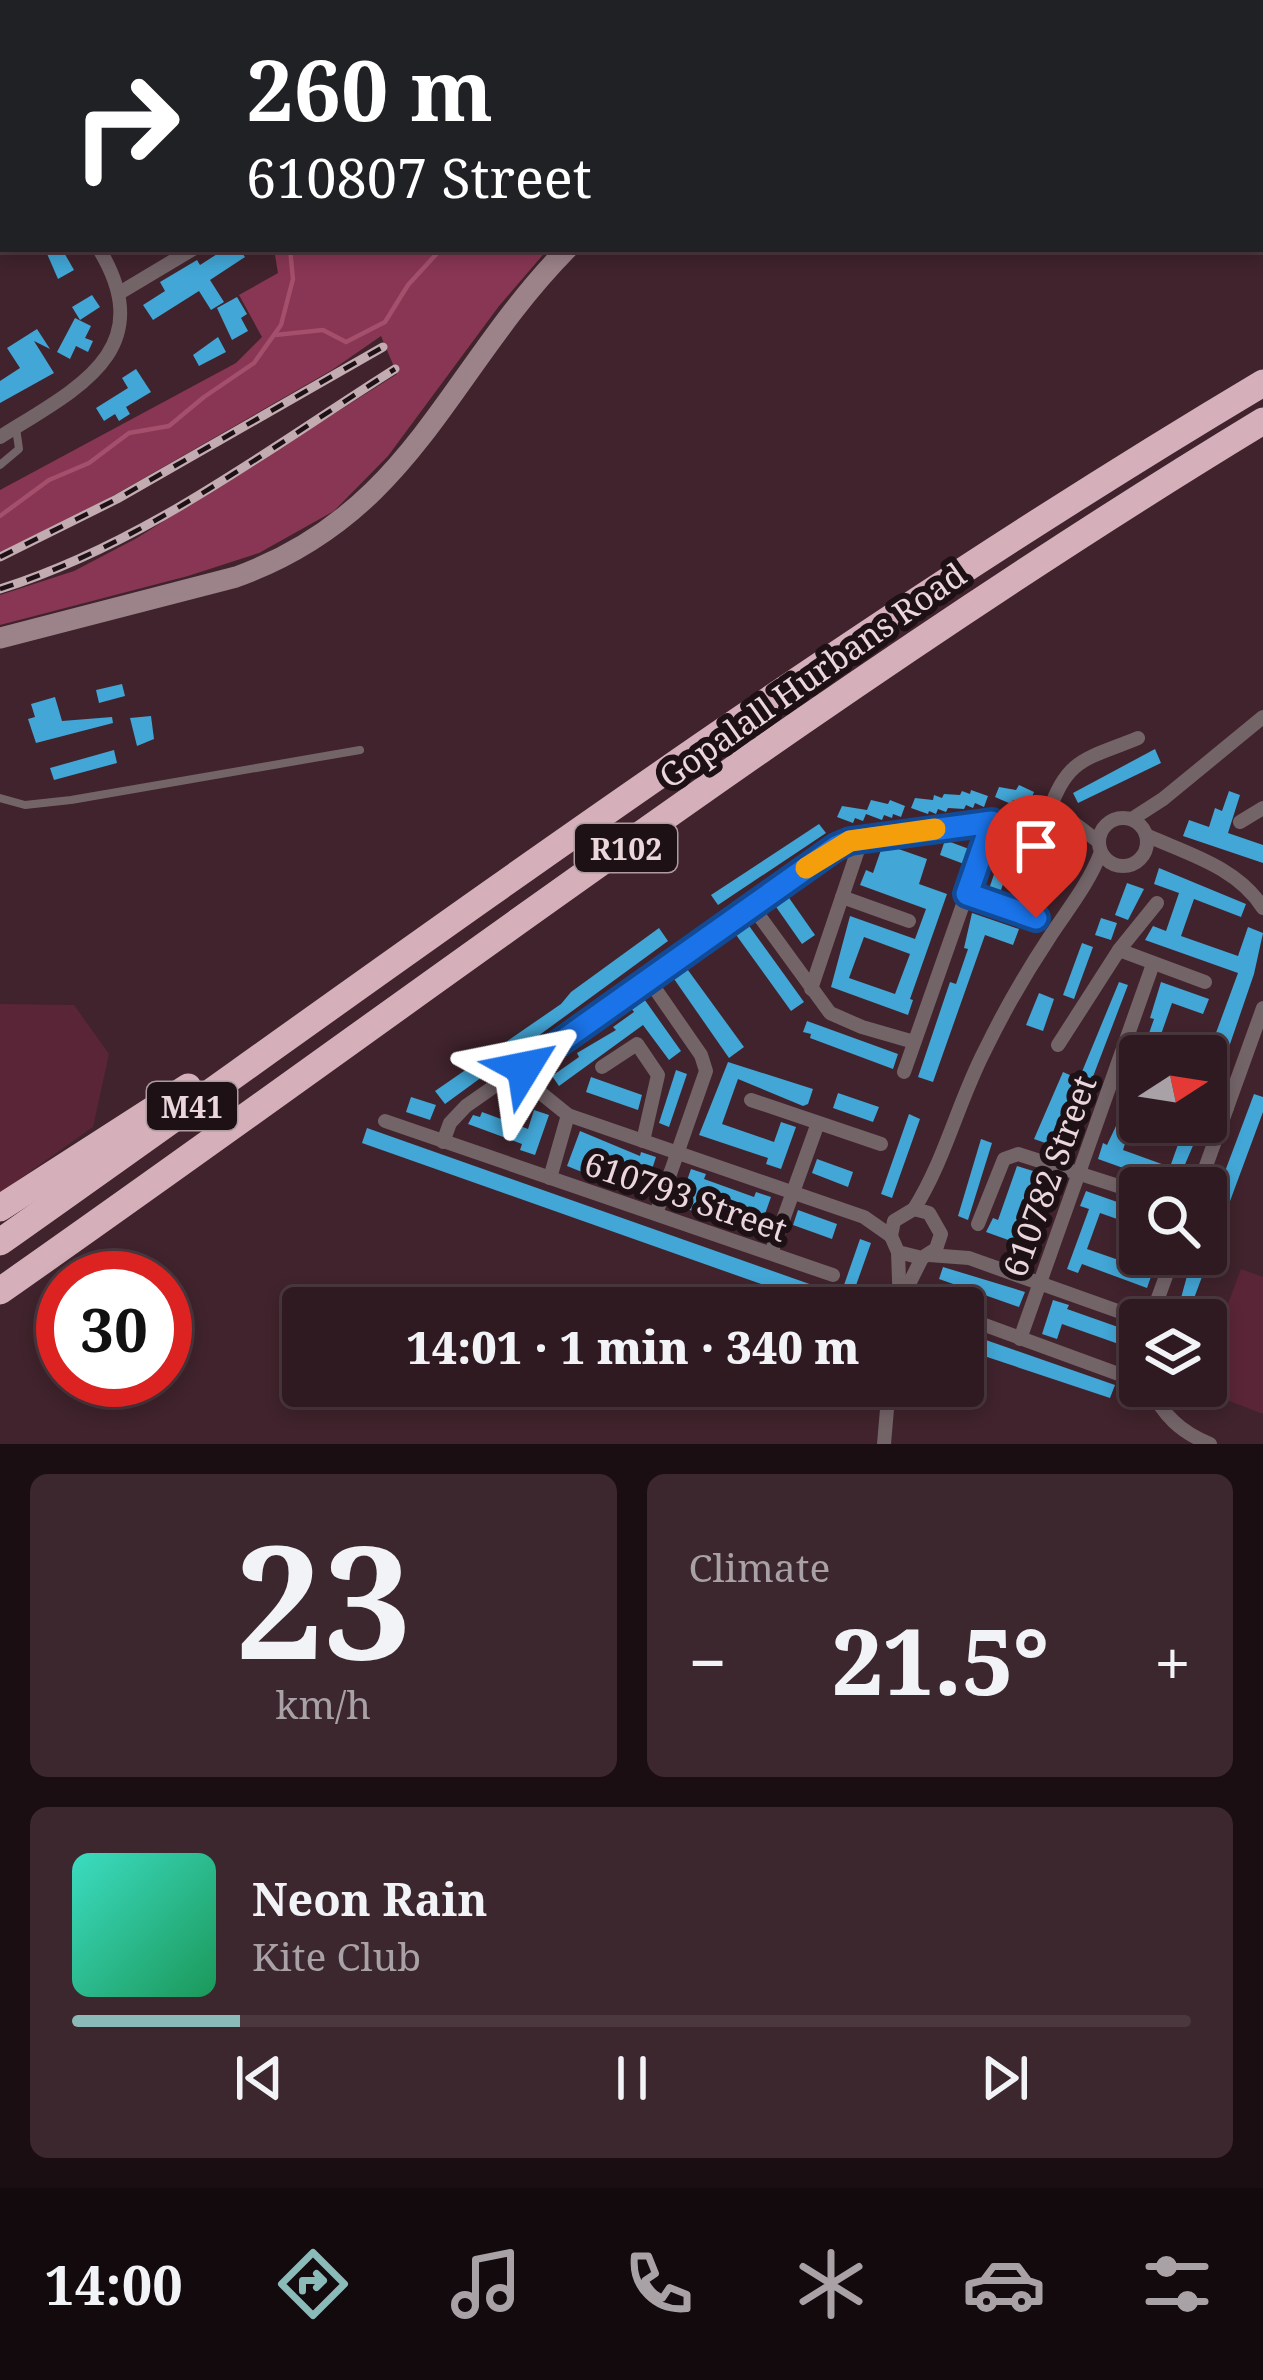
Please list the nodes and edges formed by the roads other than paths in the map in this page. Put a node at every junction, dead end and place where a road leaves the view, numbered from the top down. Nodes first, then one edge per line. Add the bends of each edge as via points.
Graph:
1 (101, 252) edge
2 (188, 252) edge
3 (564, 252) edge
4 (121, 292) junction
5 (1263, 383) edge
6 (1263, 421) edge
7 (16, 427) junction
8 (0, 437) edge
9 (0, 464) edge
10 (0, 638) edge
11 (1263, 717) edge
12 (1138, 738) dead end
13 (360, 750) dead end
14 (0, 798) edge
15 (1263, 808) edge
16 (1048, 812) junction
17 (992, 822) junction
18 (1240, 822) dead end
19 (1074, 823) junction
20 (1106, 824) junction
21 (1141, 828) junction
22 (862, 838) junction
23 (1100, 847) junction
24 (1178, 849) junction
25 (1145, 853) junction
26 (1119, 866) junction
27 (1088, 884) junction
28 (967, 894) junction
29 (842, 897) junction
30 (1157, 903) dead end
31 (752, 906) junction
32 (1263, 908) edge
33 (1036, 918) dead end
34 (909, 921) dead end
35 (1119, 950) junction
36 (1153, 964) junction
37 (384, 970) junction
38 (649, 980) junction
39 (1204, 982) dead end
40 (812, 988) junction
41 (1263, 1008) edge
42 (914, 1042) junction
43 (1058, 1045) dead end
44 (1117, 1066) joint
45 (602, 1067) dead end
46 (524, 1068) junction
47 (904, 1072) dead end
48 (751, 1100) dead end
49 (1227, 1108) edge
50 (568, 1115) junction
51 (385, 1121) dead end
52 (818, 1123) junction
53 (643, 1141) junction
54 (443, 1142) junction
55 (880, 1144) dead end
56 (679, 1153) junction
57 (1079, 1171) junction
58 (550, 1178) junction
59 (933, 1179) junction
60 (1119, 1185) edge
61 (793, 1192) junction
62 (0, 1208) edge
63 (907, 1212) junction
64 (656, 1214) junction
65 (864, 1217) junction
66 (978, 1224) dead end
67 (938, 1226) junction
68 (891, 1236) junction
69 (0, 1242) edge
70 (898, 1252) junction
71 (771, 1253) junction
72 (926, 1257) junction
73 (969, 1258) junction
74 (833, 1274) dead end
75 (1039, 1284) junction
76 (900, 1287) edge
77 (910, 1287) edge
78 (0, 1291) edge
79 (1119, 1311) edge
80 (984, 1325) edge
81 (1021, 1339) junction
82 (1119, 1374) edge
83 (887, 1407) edge
84 (1162, 1407) edge
85 (884, 1444) edge
86 (1210, 1444) edge

1 - 4 street
2 - 4 street
3 - 10 street via 395,472 324,534 236,577
4 - 7 street via 118,328 94,373
5 - 37 highway, Gopalall Hurbans Road / R102 via 825,658
6 - 78 highway, Gopalall Hurbans Road / R102 via 862,682
7 - 8 street
7 - 9 lane via 19,449
11 - 21 street
12 - 16 street via 1068,770
13 - 14 lane via 71,800 25,806
15 - 18 street
16 - 17 street
16 - 19 street
17 - 22 street
17 - 28 street
19 - 20 street
19 - 23 street
20 - 21 street via 1121,818
20 - 23 street
21 - 24 street
21 - 25 street
22 - 29 street
22 - 31 street via 836,847
23 - 26 street
23 - 27 street
24 - 25 street
24 - 32 street via 1240,882
25 - 26 street
26 - 27 street
27 - 59 street via 985,1049
28 - 33 street
28 - 42 street
29 - 34 street
29 - 40 street
30 - 35 street
31 - 38 street
31 - 40 street
35 - 36 street
35 - 43 street
36 - 39 street
36 - 44 street, 610782 Street
37 - 62 highway via 283,1024
37 - 69 highway, Gopalall Hurbans Road / M41
38 - 46 street
38 - 56 street via 706,1071
40 - 42 street via 842,1020
41 - 49 street
42 - 47 street
44 - 57 street, 610782 Street
45 - 53 street via 637,1044 658,1076
46 - 50 street
46 - 54 street via 466,1106
48 - 52 street
50 - 53 street
50 - 58 street
51 - 54 street, 610793 Street
52 - 55 street
52 - 61 street
53 - 56 street
54 - 58 street, 610793 Street
56 - 61 street
56 - 64 street
57 - 60 street
57 - 66 street via 1010,1155
57 - 75 street, 610782 Street
58 - 64 street, 610793 Street
59 - 63 street
59 - 67 street
61 - 65 street
61 - 71 street
63 - 65 street
63 - 67 street
63 - 68 street
64 - 71 street, 610793 Street
65 - 68 street
67 - 72 street
67 - 73 street
68 - 70 street
70 - 72 street
70 - 76 street
71 - 74 street, 610793 Street
72 - 73 street
72 - 77 street
73 - 75 street
75 - 79 street
75 - 81 street, 610782 Street
80 - 81 street
81 - 82 street
83 - 85 street
84 - 86 street via 1189,1436

